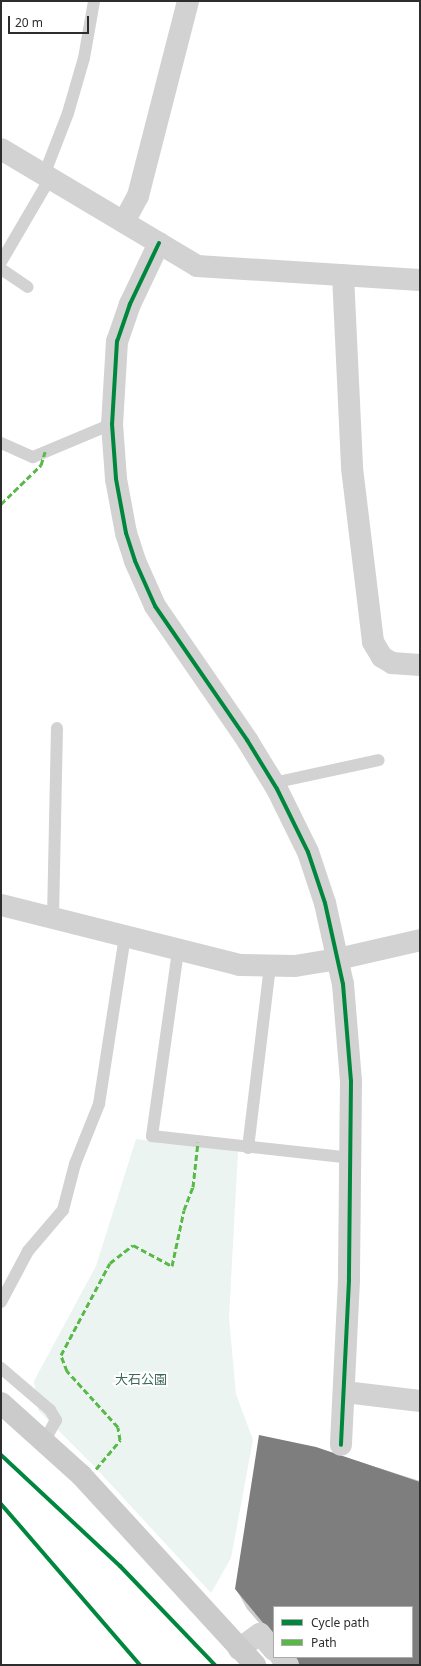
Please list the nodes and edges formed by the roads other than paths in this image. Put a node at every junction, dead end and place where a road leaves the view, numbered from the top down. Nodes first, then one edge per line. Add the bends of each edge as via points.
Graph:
1 (94, 1) edge
2 (188, 1) edge
3 (1, 149) edge
4 (47, 176) junction
5 (124, 222) junction
6 (159, 243) junction
7 (1, 262) edge
8 (1, 269) edge
9 (343, 275) junction
10 (420, 280) edge
11 (28, 287) dead end
12 (112, 424) junction
13 (1, 443) edge
14 (420, 665) edge
15 (57, 728) dead end
16 (379, 760) dead end
17 (273, 783) junction
18 (1, 905) edge
19 (53, 918) junction
20 (125, 937) junction
21 (420, 940) edge
22 (178, 951) junction
23 (338, 960) junction
24 (270, 967) junction
25 (248, 1148) junction
26 (352, 1158) junction
27 (1, 1302) edge
28 (1, 1368) edge
29 (345, 1392) junction
30 (420, 1401) edge
31 (1, 1403) edge
32 (44, 1442) junction
33 (341, 1444) dead end
34 (240, 1649) junction
35 (273, 1649) edge
36 (255, 1665) edge

1 - 4 lane via 84,58
2 - 5 street via 138,196
3 - 4 street
4 - 5 street
4 - 7 lane
5 - 6 street
6 - 9 street via 197,266
6 - 12 street via 120,329 113,376
8 - 11 lane
9 - 10 street
9 - 14 street via 352,468 373,642 382,657 392,663
12 - 13 lane via 33,457
12 - 17 street via 118,497 126,533 142,578 180,645 247,740
15 - 19 lane
16 - 17 lane
17 - 23 street via 298,830 315,872
18 - 19 street
19 - 20 street
20 - 22 street
20 - 27 lane via 100,1104 75,1164 63,1210 28,1251
21 - 23 street
22 - 24 street via 240,965
22 - 25 lane via 152,1136
23 - 24 street
23 - 26 street via 349,1037
24 - 25 lane
25 - 26 lane
26 - 29 street
28 - 32 lane via 50,1410 56,1420
29 - 30 street
29 - 33 street
31 - 32 street
32 - 34 street via 81,1475
34 - 35 street via 260,1634
34 - 36 street

